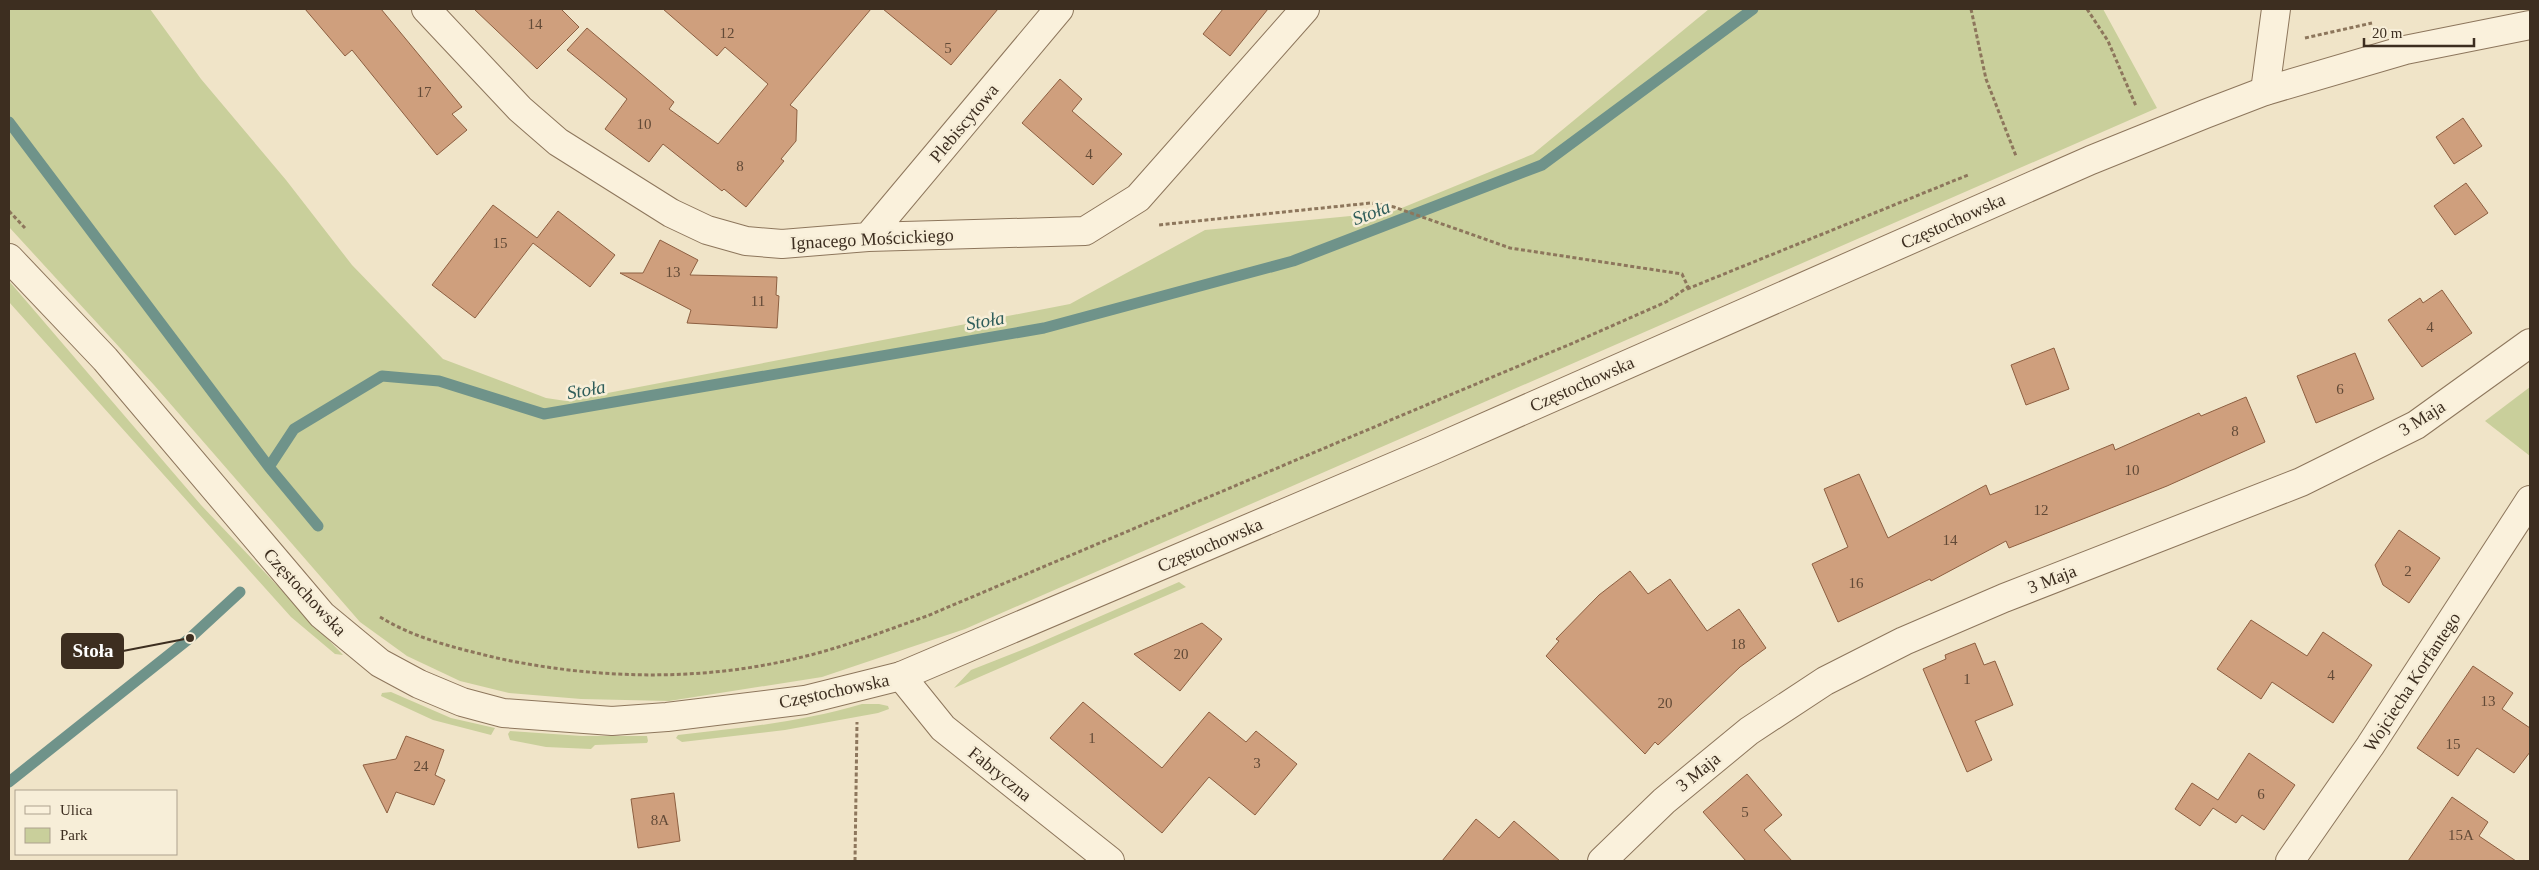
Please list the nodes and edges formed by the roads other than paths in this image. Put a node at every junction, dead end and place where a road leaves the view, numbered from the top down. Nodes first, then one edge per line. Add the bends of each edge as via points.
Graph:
1 (426, 9) edge
2 (1059, 9) edge
3 (1305, 9) edge
4 (2276, 9) edge
5 (2530, 25) edge
6 (2265, 91) junction
7 (868, 237) junction
8 (9, 258) edge
9 (2530, 343) edge
10 (2530, 500) edge
11 (901, 676) junction
12 (1110, 861) edge
13 (1602, 861) edge
14 (2290, 861) edge

1 - 7 street, Ignacego Mościckiego via 520,109 552,136 671,213 707,230 746,242 782,244
2 - 7 street, Plebiscytowa
3 - 7 street, Ignacego Mościckiego via 1138,198 1085,231
4 - 6 street
5 - 6 street, Częstochowska via 2405,50
6 - 11 street, Częstochowska via 2091,160 1433,450
8 - 11 street, Częstochowska via 104,359 322,615 380,662 419,684 462,702 503,713 612,721 721,712 805,700
9 - 13 street, 3 Maja via 2416,425 2301,482 2004,598 1904,641 1825,681 1741,738 1664,801
10 - 14 street, Wojciecha Korfantego via 2370,746
11 - 12 street, Fabryczna via 943,728

